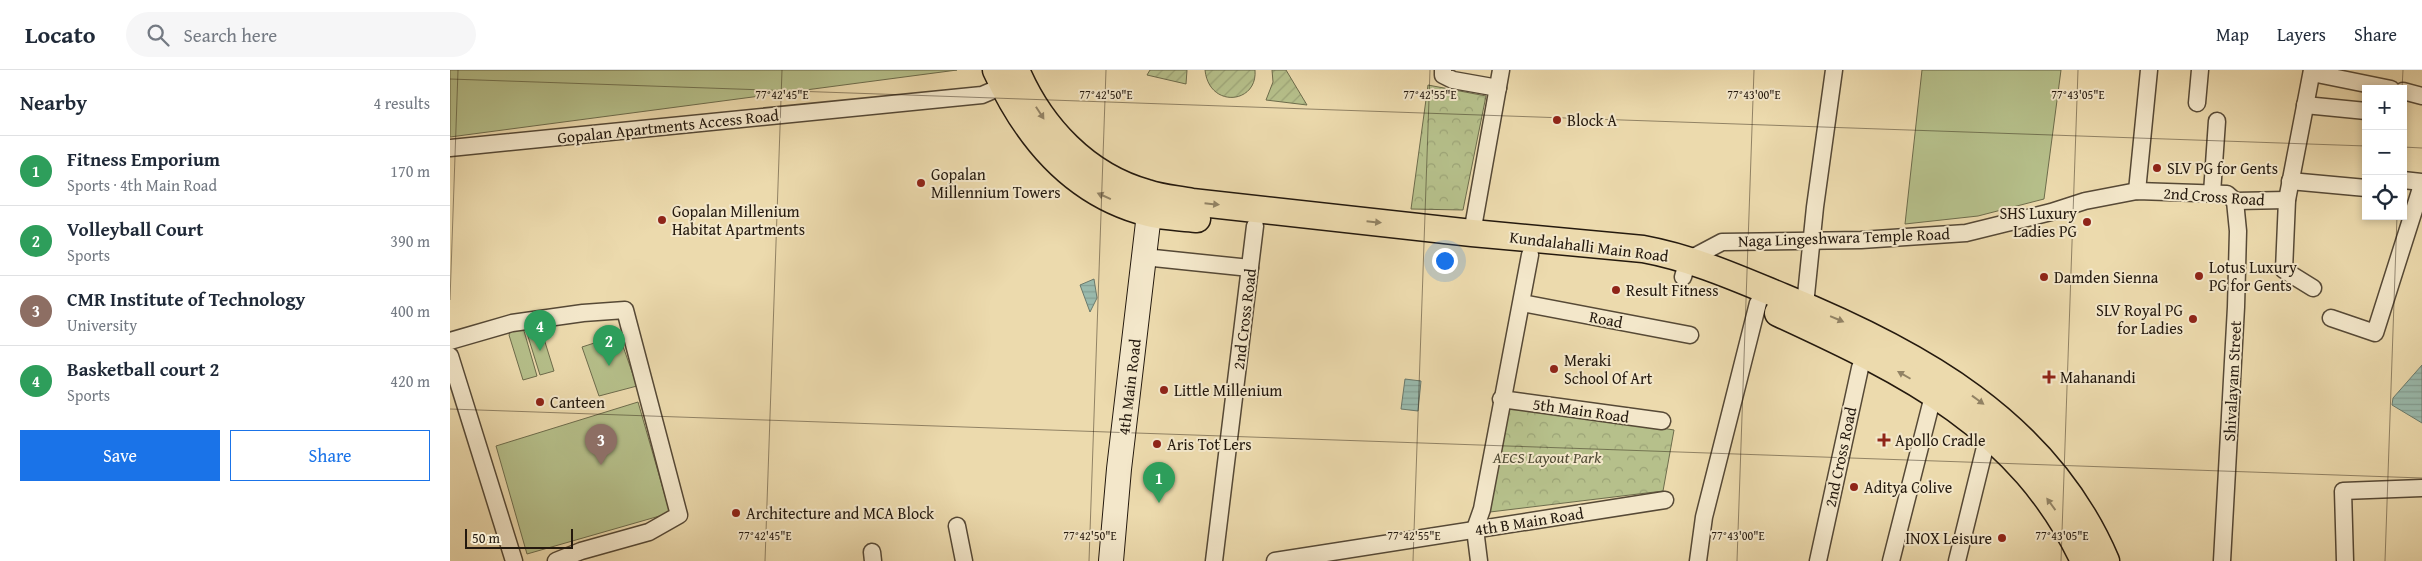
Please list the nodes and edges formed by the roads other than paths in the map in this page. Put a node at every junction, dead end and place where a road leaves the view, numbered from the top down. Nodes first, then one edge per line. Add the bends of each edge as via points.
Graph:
1 (1443, 70) edge
2 (1501, 70) edge
3 (1834, 70) edge
4 (2148, 70) edge
5 (2200, 70) edge
6 (2312, 71) edge
7 (1005, 75) edge
8 (2374, 85) edge
9 (1498, 88) junction
10 (2407, 92) edge
11 (2422, 96) edge
12 (2197, 102) dead end
13 (2305, 105) junction
14 (2362, 111) edge
15 (2217, 121) dead end
16 (450, 148) edge
17 (2290, 181) junction
18 (2407, 181) edge
19 (2422, 184) edge
20 (2362, 188) edge
21 (2137, 191) junction
22 (2212, 193) junction
23 (2287, 200) junction
24 (2236, 201) junction
25 (1149, 214) junction
26 (1256, 226) junction
27 (1472, 233) junction
28 (1812, 240) junction
29 (1530, 255) junction
30 (1144, 257) junction
31 (1250, 268) junction
32 (1686, 268) junction
33 (2313, 288) dead end
34 (1522, 303) junction
35 (1758, 303) junction
36 (1805, 305) junction
37 (2330, 318) dead end
38 (1690, 335) dead end
39 (450, 341) edge
40 (1866, 354) junction
41 (450, 356) edge
42 (1934, 392) junction
43 (1501, 399) junction
44 (1662, 421) dead end
45 (1988, 434) junction
46 (2422, 488) edge
47 (1664, 500) dead end
48 (957, 526) dead end
49 (1475, 529) junction
50 (514, 561) edge
51 (556, 561) edge
52 (964, 561) edge
53 (1111, 561) edge
54 (1214, 561) edge
55 (1275, 561) edge
56 (1479, 561) edge
57 (1698, 561) edge
58 (1818, 561) edge
59 (1891, 561) edge
60 (1957, 561) edge
61 (2084, 561) edge
62 (2106, 561) edge
63 (2222, 561) edge
64 (2345, 561) edge

1 - 9 street via 1443,75 1453,80
2 - 9 street
3 - 28 street
4 - 21 street
5 - 12 street
6 - 8 street
6 - 13 street, 2nd Cross Road
7 - 16 street, Gopalan Apartments Access Road via 982,95
25 -> 7 main road, Kundalahalli Main Road via 1094,192 1079,181 1038,141 1024,122
7 -> 27 main road, Kundalahalli Main Road via 1022,85 1064,144 1091,167 1110,179 1147,194 1192,202
9 - 27 street
10 - 11 street
13 - 14 street
13 - 17 street, 2nd Cross Road
15 - 22 street
17 - 20 street
17 - 23 street, 2nd Cross Road
18 - 19 street
19 - 37 street via 2375,333
21 - 22 street, 2nd Cross Road
21 - 28 street, Naga Lingeshwara Temple Road via 2084,201 1966,233
22 - 24 street, 2nd Cross Road via 2227,194
23 - 24 street, 2nd Cross Road
23 - 33 street via 2284,270
24 - 63 street, Shivalayam Street via 2236,301
25 - 26 main road, Kundalahalli Main Road
25 - 30 street, 4th Main Road
26 - 29 main road, Kundalahalli Main Road
26 - 31 street, 2nd Cross Road
27 - 32 main road, Kundalahalli Main Road via 1643,250
28 - 32 street, Naga Lingeshwara Temple Road via 1722,242
28 - 36 street
29 - 32 main road, Kundalahalli Main Road
29 - 34 street
30 - 31 street
30 - 53 street, 4th Main Road
31 - 54 street, 2nd Cross Road
32 - 35 main road, Kundalahalli Main Road
32 - 36 main road, Kundalahalli Main Road
34 - 38 street, Road
34 - 43 street
35 - 40 main road, Kundalahalli Main Road
35 - 57 street via 1704,517
36 -> 62 main road, Kundalahalli Main Road via 1913,357 1991,411 2051,471 2093,532
39 - 51 street via 512,322 625,310 679,515 649,532
42 -> 40 main road, Kundalahalli Main Road
40 - 58 street, 2nd Cross Road via 1860,368
41 - 50 street
42 - 45 main road, Kundalahalli Main Road
42 - 59 street
43 - 44 street, 5th Main Road
43 - 49 street via 1482,509
45 - 60 street
61 -> 45 main road, Kundalahalli Main Road via 2061,517 2038,485
46 - 64 street via 2343,491
47 - 49 street, 4th B Main Road
48 - 52 street
49 - 55 street, 4th B Main Road
49 - 56 street

